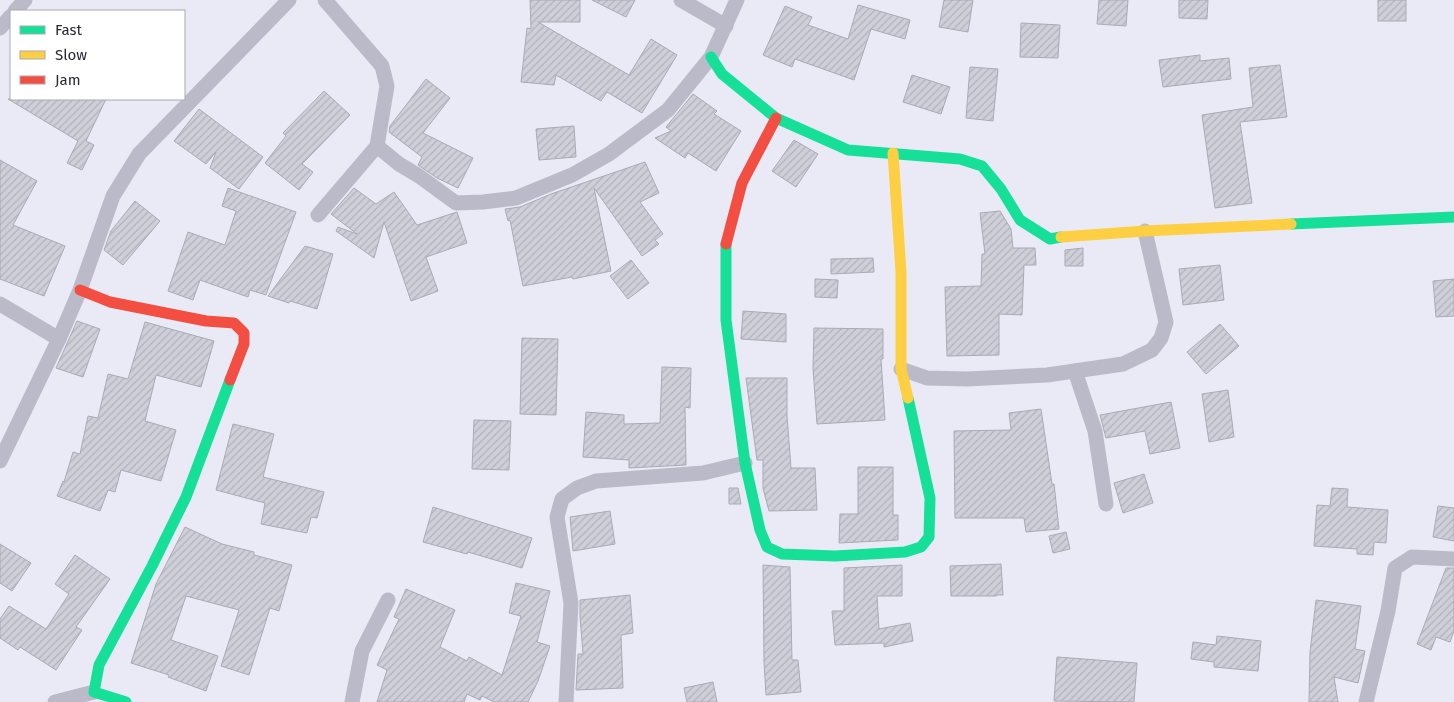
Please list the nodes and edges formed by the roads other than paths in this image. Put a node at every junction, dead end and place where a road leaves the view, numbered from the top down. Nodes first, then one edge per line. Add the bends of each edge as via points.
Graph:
1 (25, 0) edge
2 (289, 0) edge
3 (325, 0) edge
4 (681, 0) edge
5 (737, 0) edge
6 (16, 10) edge
7 (10, 17) edge
8 (726, 26) junction
9 (0, 28) edge
10 (711, 57) junction
11 (776, 118) junction
12 (377, 146) junction
13 (894, 153) junction
14 (318, 215) dead end
15 (1454, 217) edge
16 (1145, 231) junction
17 (80, 290) junction
18 (0, 304) edge
19 (59, 339) junction
20 (901, 369) junction
21 (1075, 371) junction
22 (0, 461) edge
23 (745, 463) junction
24 (1106, 504) dead end
25 (1454, 559) edge
26 (388, 600) dead end
27 (94, 692) junction
28 (55, 702) edge
29 (126, 702) edge
30 (352, 702) edge
31 (566, 702) edge
32 (1366, 702) edge

1 - 6 street
2 - 17 street via 139,154 113,196
3 - 12 street via 382,66 388,86
4 - 8 street
5 - 8 street
7 - 9 street
8 - 10 street
10 - 11 street via 722,74
10 - 12 street via 668,110 641,132 572,175 516,198 456,203
11 - 13 street via 848,150
11 - 23 street via 742,183 726,244 726,320
12 - 14 street
13 - 16 street via 960,159 982,166 1020,220 1050,239
13 - 20 street via 901,272
15 - 16 street
16 - 21 street via 1166,322 1161,338 1152,350 1123,364
17 - 19 street
17 - 27 street via 110,302 206,321 234,323 244,333 244,344 186,496 99,666
18 - 19 street
19 - 22 street
20 - 21 street via 927,378 967,379
20 - 23 street via 930,498 929,537 921,547 905,552 835,556 782,554 767,547
21 - 24 street via 1095,431
23 - 31 street via 703,472 596,481 577,488 562,499 557,517 571,603
25 - 32 street via 1412,557 1395,568
26 - 30 street via 362,651
27 - 28 street
27 - 29 street

